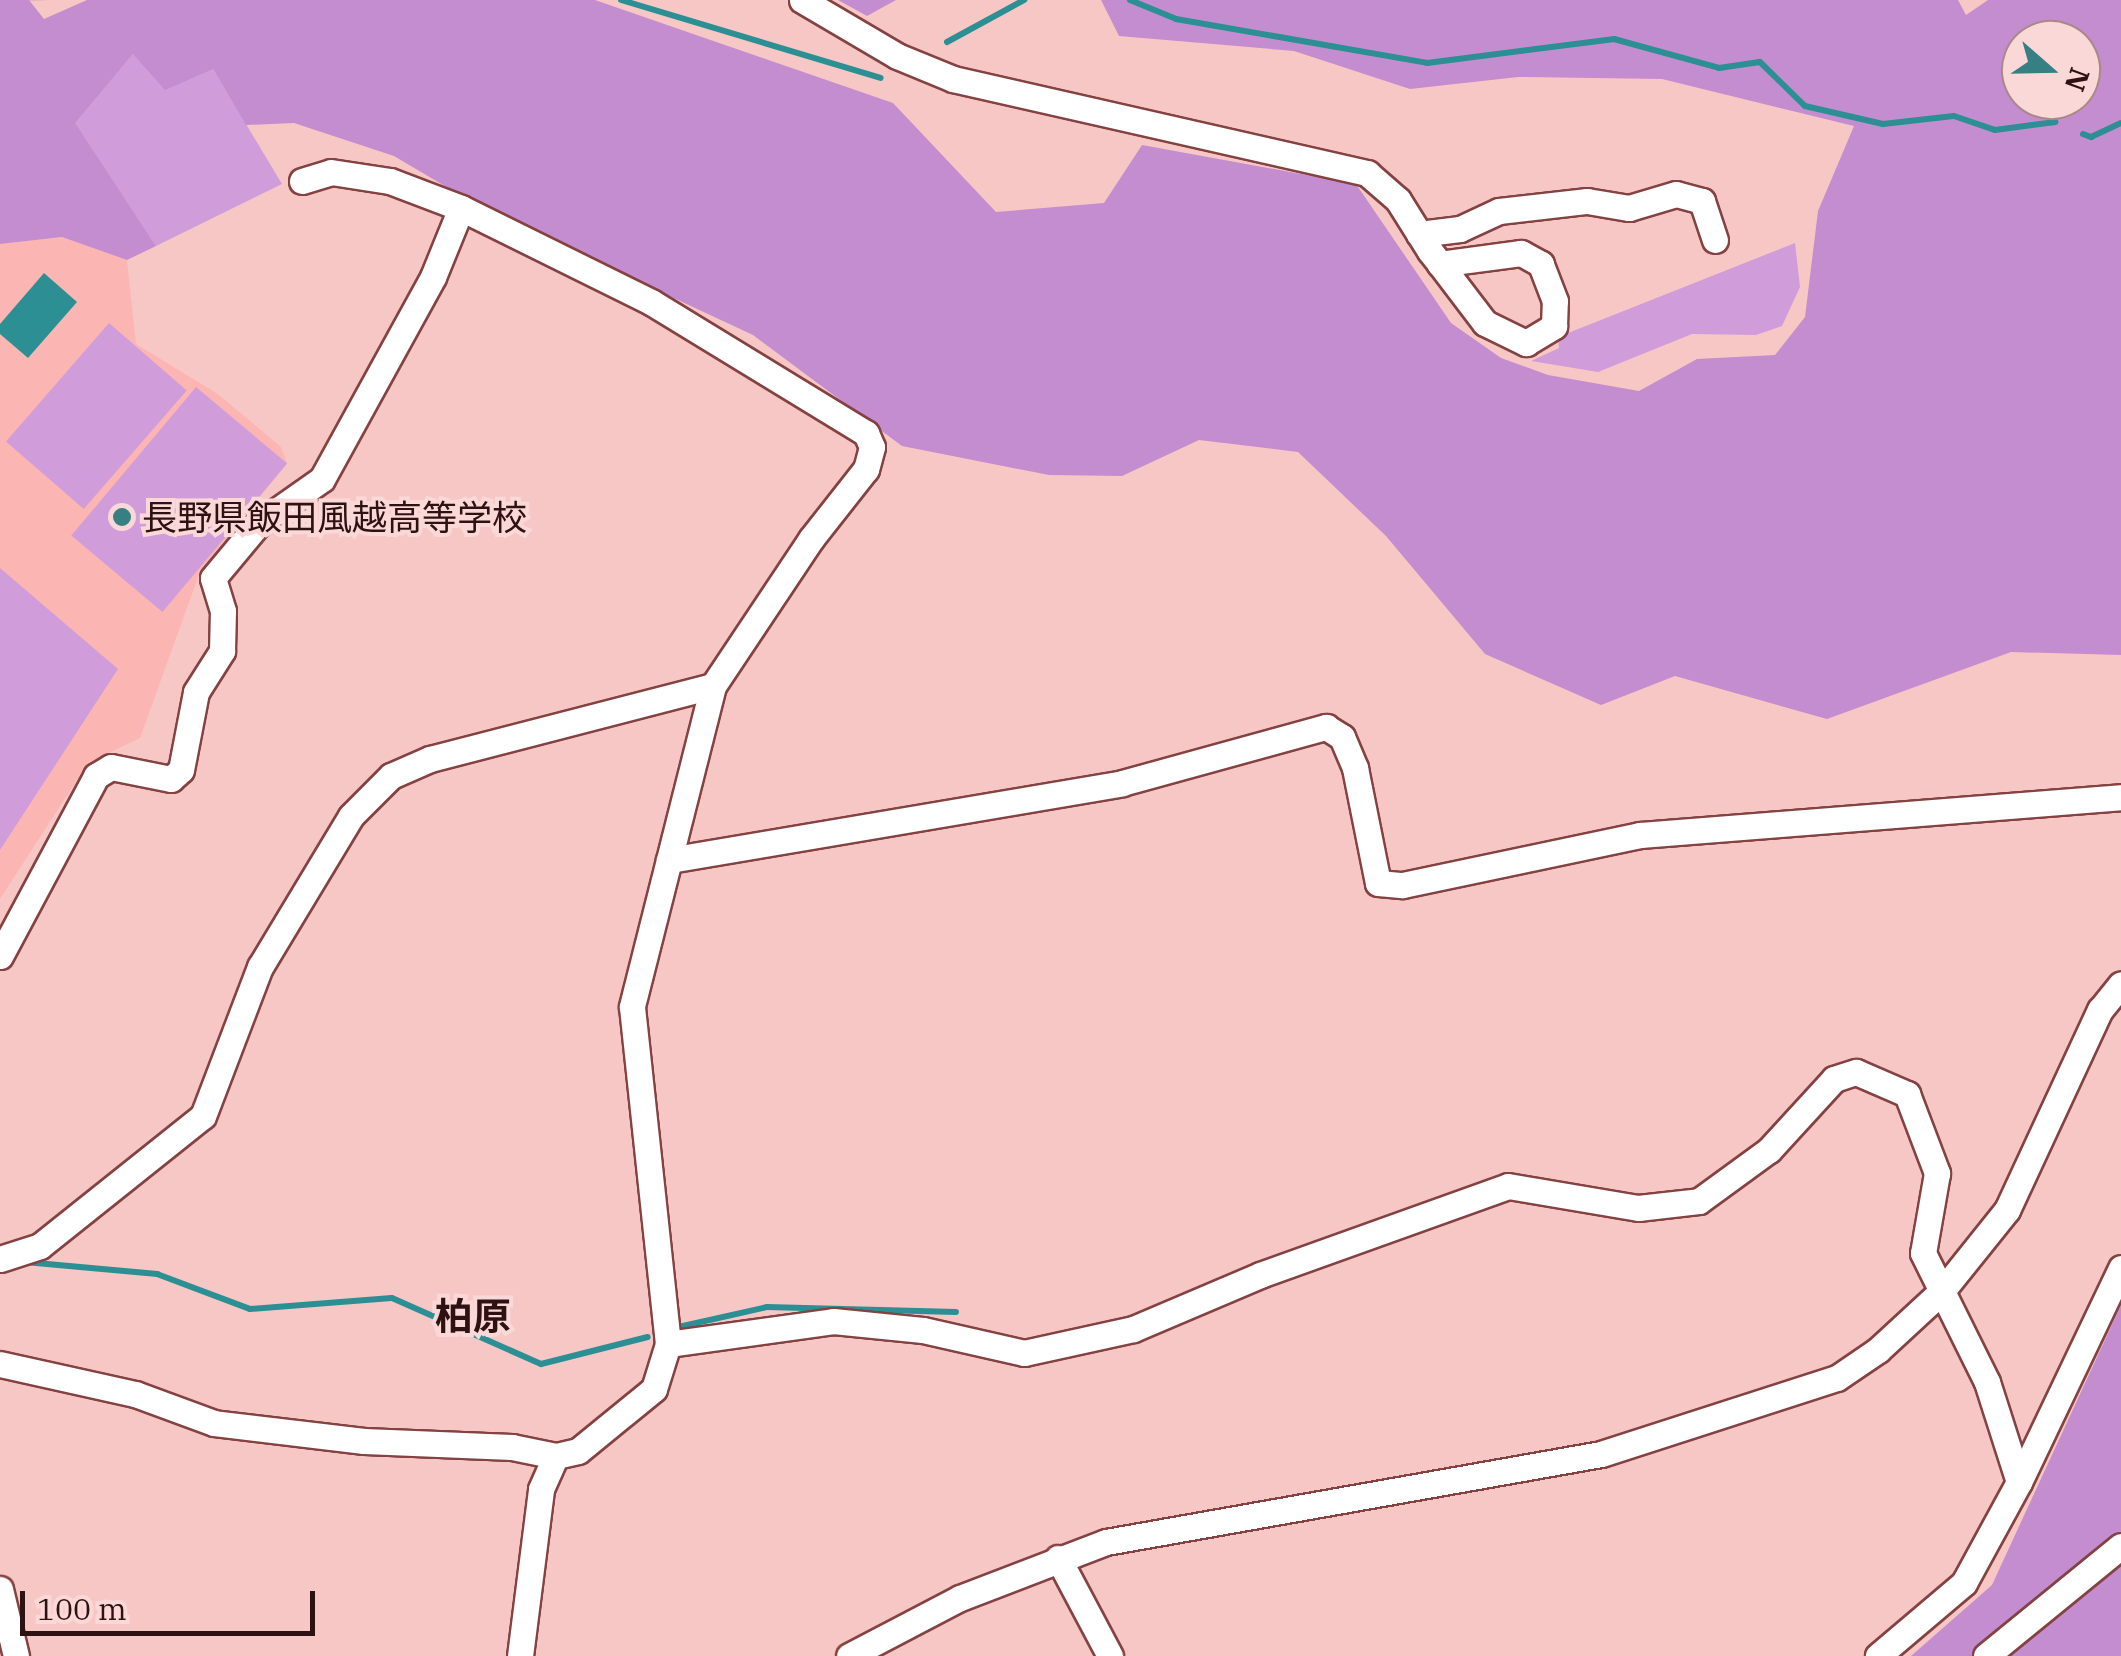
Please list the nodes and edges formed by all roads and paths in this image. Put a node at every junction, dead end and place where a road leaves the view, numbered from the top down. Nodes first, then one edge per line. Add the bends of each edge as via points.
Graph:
1 (802, 0) edge
2 (302, 181) dead end
3 (461, 208) junction
4 (1714, 240) dead end
5 (1429, 250) junction
6 (713, 686) junction
7 (2121, 797) edge
8 (669, 860) junction
9 (0, 956) edge
10 (2121, 984) edge
11 (0, 1259) edge
12 (2121, 1268) edge
13 (1942, 1291) junction
14 (668, 1344) junction
15 (0, 1364) edge
16 (556, 1456) junction
17 (2019, 1482) junction
18 (2121, 1546) edge
19 (1058, 1558) junction
20 (0, 1589) edge
21 (16, 1656) edge
22 (520, 1656) edge
23 (848, 1656) edge
24 (1110, 1656) edge
25 (1878, 1656) edge
26 (1986, 1656) edge

1 - 5 street via 896,56 953,79 1367,173 1398,200
2 - 3 street via 331,172 390,182
3 - 6 street via 651,302 869,440 866,470 810,538
3 - 9 street via 433,277 322,479 258,524 213,578 223,611 222,651 196,692 182,770 170,779 111,767 96,776
4 - 5 street via 1702,200 1676,194 1629,208 1587,201 1518,208
5 - 5 street via 1485,323 1526,343 1554,326 1555,301 1541,264 1522,253
6 - 8 street
6 - 11 street via 390,776 351,816 260,967 203,1116 40,1246
7 - 8 street via 1640,834 1402,885 1378,883 1356,768 1342,737 1326,727 1122,782
8 - 14 street via 632,1006
10 - 13 street via 2100,1010 2007,1210
12 - 17 street
13 - 14 street via 1923,1253 1937,1173 1907,1094 1856,1072 1834,1079 1769,1150 1699,1201 1638,1208 1508,1186 1260,1275 1134,1329 1024,1354 922,1330 833,1320
13 - 17 street via 1988,1382
13 - 19 street via 1837,1378 1706,1425 1602,1454 1125,1539
14 - 16 street via 654,1389 578,1451
15 - 16 street via 135,1394 214,1423 364,1441 512,1446
16 - 22 street via 541,1489
17 - 25 street via 1964,1584
18 - 26 street
19 - 23 street via 960,1598
19 - 24 street
20 - 21 street

